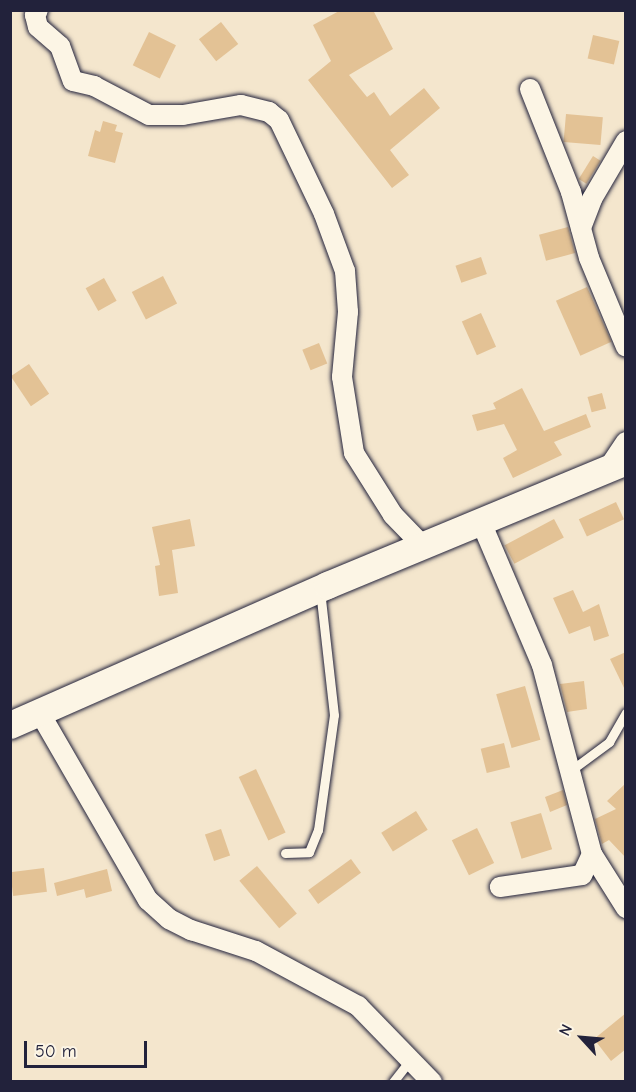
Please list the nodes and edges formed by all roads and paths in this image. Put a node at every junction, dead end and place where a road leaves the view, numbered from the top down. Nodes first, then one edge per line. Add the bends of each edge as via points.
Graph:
1 (38, 10) edge
2 (531, 89) dead end
3 (626, 141) edge
4 (581, 228) junction
5 (626, 347) edge
6 (626, 442) edge
7 (617, 464) edge
8 (481, 522) junction
9 (423, 546) junction
10 (320, 589) junction
11 (626, 713) edge
12 (41, 715) junction
13 (10, 725) edge
14 (570, 771) junction
15 (285, 853) dead end
16 (592, 854) junction
17 (500, 887) dead end
18 (626, 908) edge
19 (412, 1058) junction
20 (393, 1082) edge
21 (432, 1082) edge

1 - 9 street via 38,27 60,46 73,81 94,86 149,115 183,115 241,105 269,112 279,120 324,214 345,270 348,312 342,377 354,453 393,515
2 - 4 street
3 - 4 street via 592,199
4 - 5 street
6 - 7 street
7 - 8 main road
8 - 9 main road
8 - 14 street via 528,625
9 - 10 main road
10 - 12 main road
10 - 15 lane via 334,715 318,830 309,852
11 - 14 lane via 609,742
12 - 13 main road
12 - 19 street via 155,906 191,930 256,951 318,981 358,1006
14 - 16 street
16 - 17 street via 582,875
16 - 18 street
19 - 20 lane
19 - 21 street

